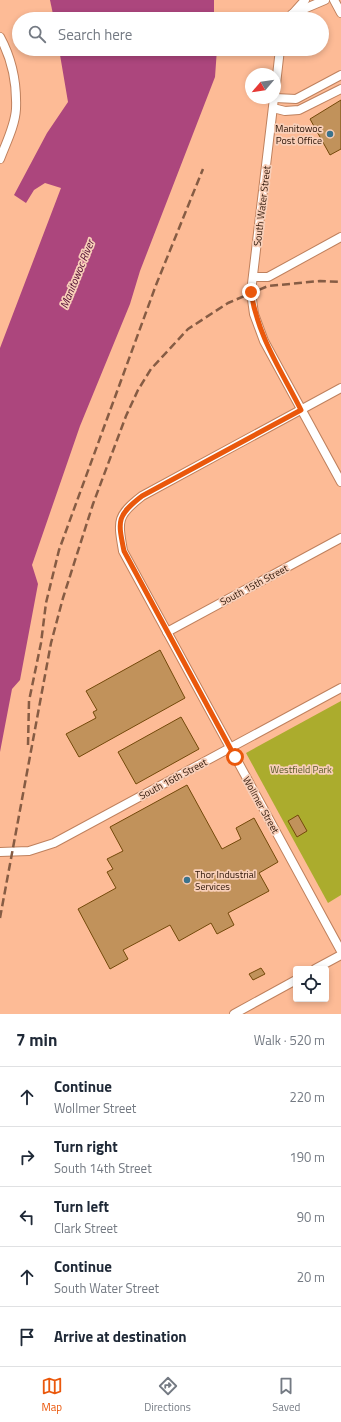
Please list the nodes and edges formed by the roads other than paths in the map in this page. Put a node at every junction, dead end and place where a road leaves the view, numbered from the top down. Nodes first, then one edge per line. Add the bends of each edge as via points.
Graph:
1 (304, 0) edge
2 (325, 0) edge
3 (334, 0) edge
4 (294, 12) edge
5 (300, 12) edge
6 (341, 13) edge
7 (0, 37) edge
8 (279, 56) edge
9 (278, 68) edge
10 (341, 75) edge
11 (341, 89) edge
12 (281, 98) edge
13 (274, 104) edge
14 (273, 108) junction
15 (0, 159) edge
16 (341, 237) edge
17 (253, 277) junction
18 (341, 388) edge
19 (301, 410) junction
20 (341, 482) edge
21 (341, 538) edge
22 (167, 632) junction
23 (341, 688) edge
24 (230, 748) junction
25 (0, 852) edge
26 (341, 950) edge
27 (341, 955) edge
28 (321, 966) edge
29 (293, 982) edge
30 (234, 1014) edge

1 - 4 street
2 - 5 street
3 - 6 street
7 - 15 street via 11,64 16,109
8 - 9 street
10 - 12 street via 296,99
11 - 14 street via 292,112
13 - 14 street, South Water Street
14 - 17 street, South Water Street
16 - 17 street via 268,277
17 - 19 street, South Water Street via 251,292 254,314 264,340
18 - 19 street
19 - 20 street, South Water Street
19 - 22 street, Wollmer Street via 142,496 126,508 119,526 124,551
21 - 22 street, South 15th Street
22 - 24 street, Wollmer Street
23 - 24 street, South 16th Street
24 - 25 street, South 16th Street via 54,843 29,851
24 - 26 street, Wollmer Street
27 - 28 street
29 - 30 street

